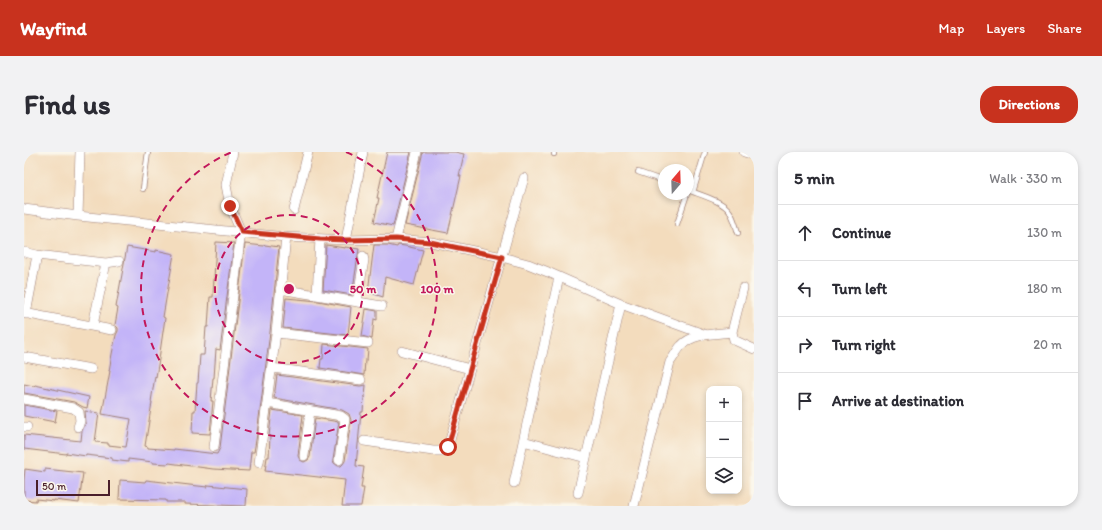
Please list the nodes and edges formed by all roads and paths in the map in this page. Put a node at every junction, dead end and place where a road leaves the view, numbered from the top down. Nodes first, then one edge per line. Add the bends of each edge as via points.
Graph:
1 (80, 152) edge
2 (148, 152) edge
3 (233, 152) edge
4 (308, 152) edge
5 (363, 152) edge
6 (417, 152) edge
7 (705, 152) edge
8 (744, 152) edge
9 (754, 155) edge
10 (638, 172) dead end
11 (524, 178) dead end
12 (658, 179) edge
13 (694, 181) edge
14 (143, 189) dead end
15 (694, 193) edge
16 (685, 200) edge
17 (24, 209) edge
18 (294, 210) dead end
19 (78, 216) junction
20 (678, 224) dead end
21 (242, 232) junction
22 (738, 233) dead end
23 (286, 237) junction
24 (320, 239) junction
25 (396, 239) junction
26 (346, 240) junction
27 (24, 252) edge
28 (37, 255) junction
29 (363, 256) dead end
30 (502, 257) junction
31 (119, 261) dead end
32 (106, 263) junction
33 (559, 277) junction
34 (744, 288) dead end
35 (280, 289) junction
36 (317, 295) junction
37 (356, 302) junction
38 (621, 304) junction
39 (382, 306) dead end
40 (25, 314) edge
41 (93, 326) junction
42 (112, 330) dead end
43 (732, 332) junction
44 (276, 333) junction
45 (706, 335) junction
46 (368, 343) dead end
47 (754, 349) edge
48 (402, 351) dead end
49 (24, 357) edge
50 (272, 368) junction
51 (91, 369) dead end
52 (470, 369) junction
53 (361, 380) dead end
54 (24, 399) edge
55 (267, 404) junction
56 (310, 411) junction
57 (78, 427) dead end
58 (364, 441) dead end
59 (523, 441) junction
60 (214, 447) dead end
61 (304, 456) dead end
62 (586, 458) junction
63 (339, 460) dead end
64 (259, 462) dead end
65 (514, 483) dead end
66 (578, 493) dead end
67 (634, 506) edge

1 - 19 street
2 - 14 lane
3 - 21 street via 226,185 230,206
4 - 18 street
5 - 26 street
6 - 25 street
7 - 13 lane
8 - 9 street
10 - 12 lane
11 - 30 street
15 - 22 lane via 727,208
16 - 20 lane
17 - 19 street
19 - 21 street
21 - 23 street
21 - 60 street
23 - 24 street
23 - 35 street
24 - 26 street
24 - 36 street
25 - 26 street
25 - 30 street via 430,242
27 - 28 street
28 - 32 street
28 - 40 street
29 - 37 street
30 - 33 street
30 - 52 street
31 - 32 street
32 - 41 street
33 - 38 street
33 - 59 street
34 - 43 street
35 - 36 street
35 - 44 street
36 - 37 street
37 - 39 street
38 - 45 street
38 - 62 street
40 - 41 street
41 - 42 street
43 - 45 street
43 - 47 street via 734,340
44 - 46 street
44 - 50 street
45 - 67 street via 690,339 680,346 670,362
48 - 52 street
49 - 51 street
50 - 53 street
50 - 55 street
52 - 58 street via 445,451
54 - 57 street via 73,408 79,412
55 - 56 street
55 - 64 street
56 - 61 street
56 - 63 street via 341,416 345,419
59 - 62 street
59 - 65 street
62 - 66 street

